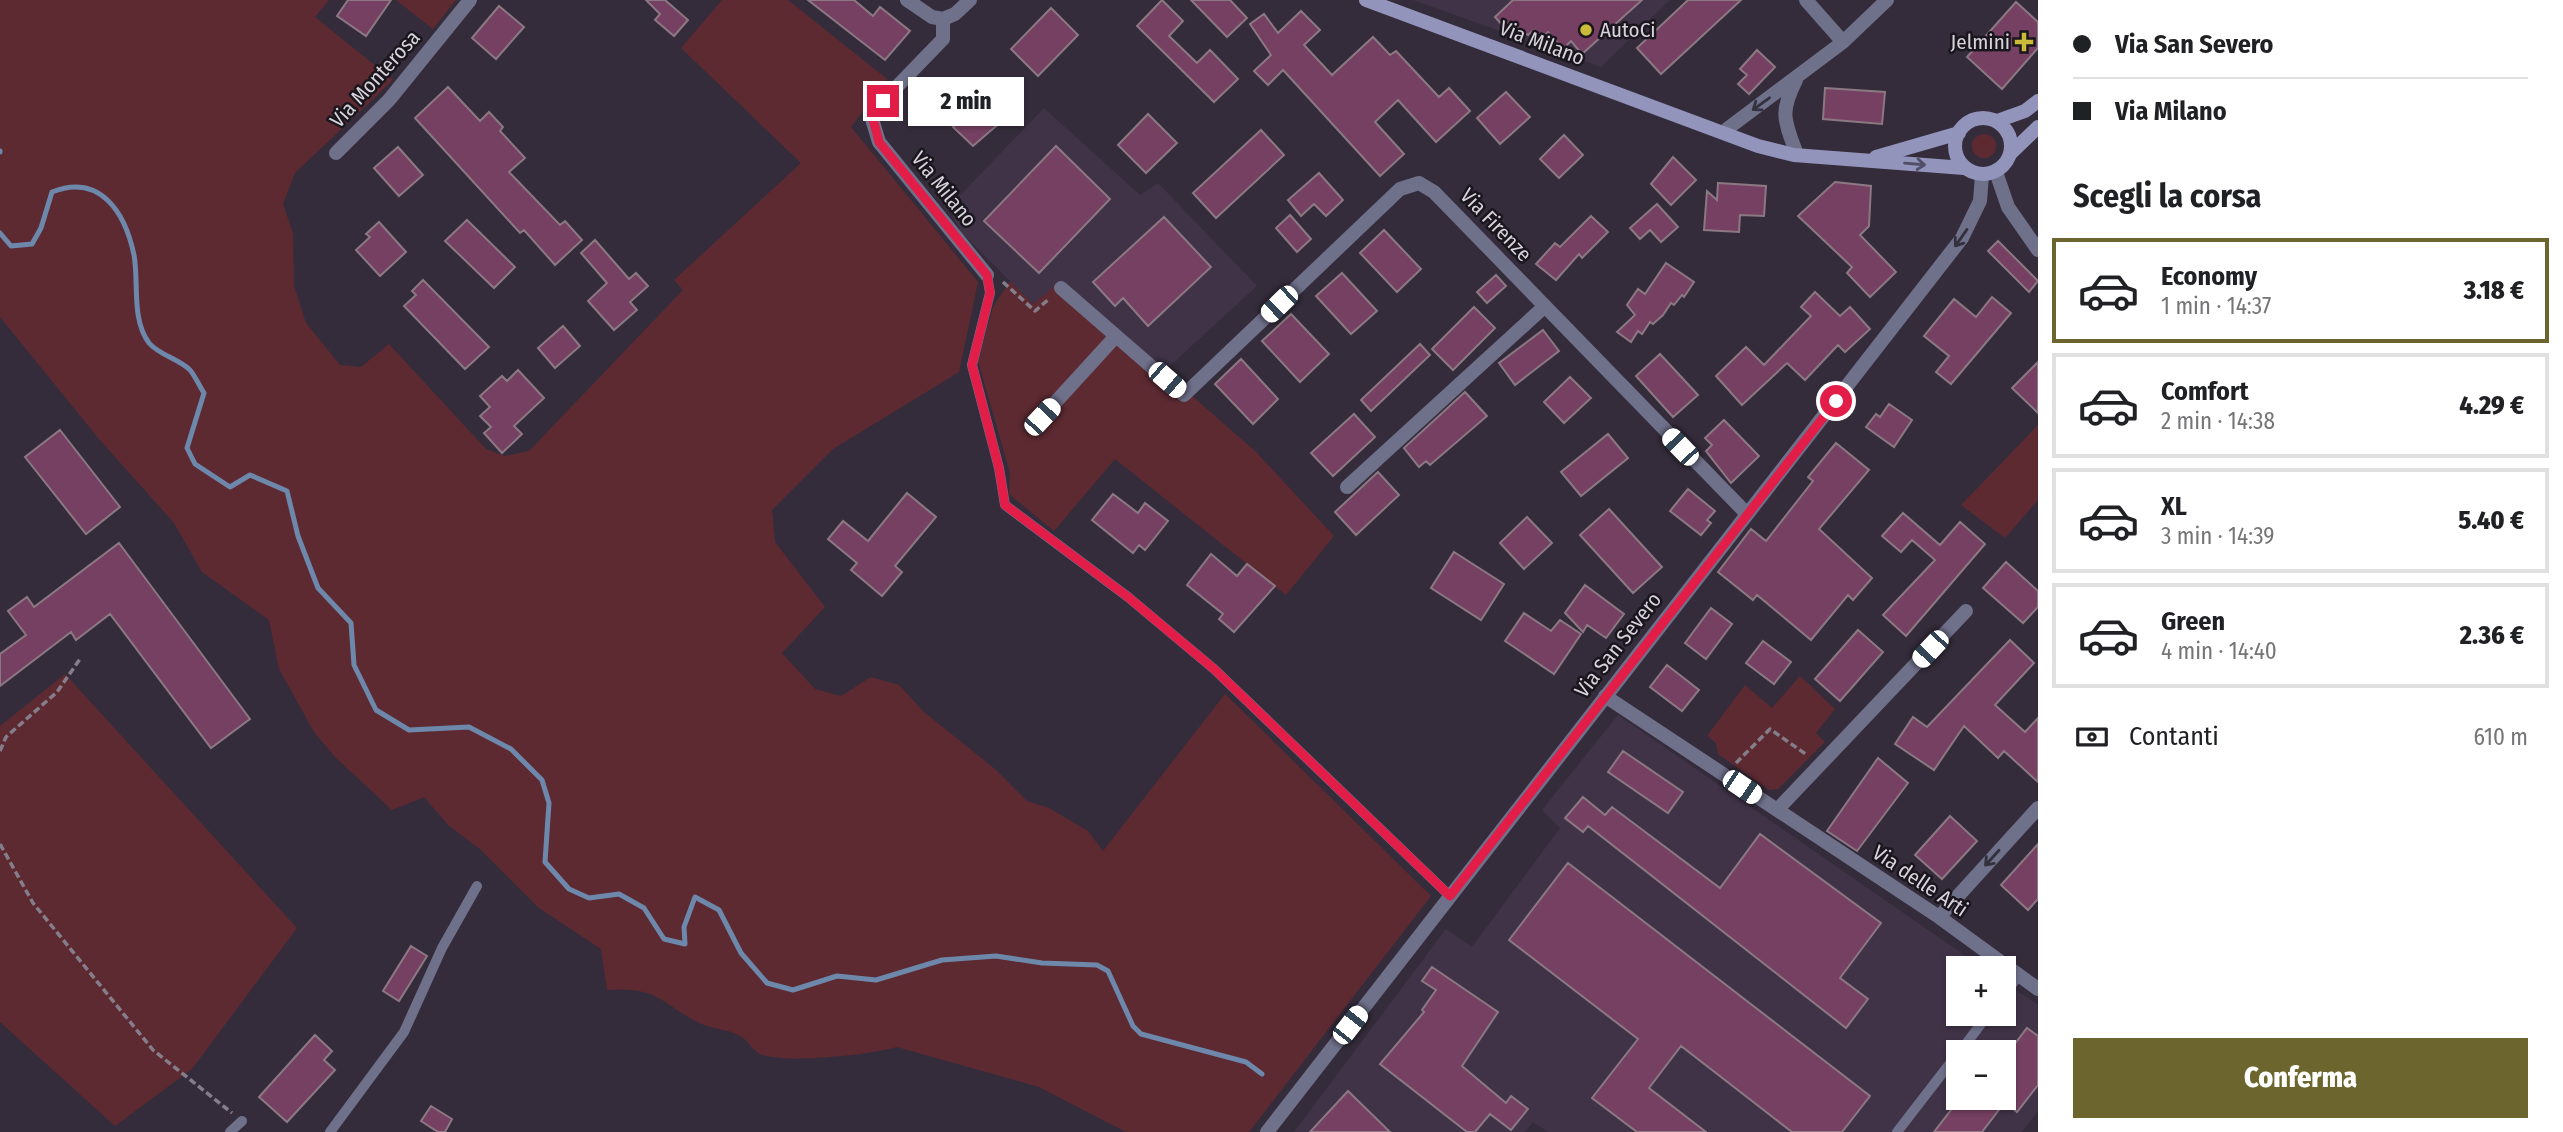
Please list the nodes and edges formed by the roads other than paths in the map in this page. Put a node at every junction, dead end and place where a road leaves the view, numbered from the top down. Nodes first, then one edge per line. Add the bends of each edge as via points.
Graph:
1 (470, 0) edge
2 (907, 0) edge
3 (970, 0) edge
4 (1366, 0) edge
5 (1806, 0) edge
6 (1887, 0) edge
7 (943, 19) junction
8 (1843, 42) junction
9 (1796, 78) junction
10 (2038, 101) edge
11 (1997, 121) junction
12 (1704, 125) junction
13 (2038, 128) edge
14 (1727, 129) junction
15 (1959, 133) junction
16 (1795, 149) junction
17 (336, 153) dead end
18 (2011, 153) junction
19 (1823, 158) junction
20 (1867, 159) junction
21 (1964, 168) junction
22 (1989, 173) junction
23 (2038, 250) edge
24 (987, 275) joint
25 (1061, 288) road end
26 (1545, 306) junction
27 (1116, 336) junction
28 (1042, 417) dead end
29 (1347, 486) dead end
30 (1747, 514) junction
31 (1966, 611) dead end
32 (1605, 696) junction
33 (2038, 808) edge
34 (1777, 810) junction
35 (477, 886) dead end
36 (1450, 896) junction
37 (1939, 917) junction
38 (2019, 975) junction
39 (2016, 979) edge
40 (2038, 989) edge
41 (1980, 1026) edge
42 (1969, 1040) edge
43 (1946, 1070) edge
44 (242, 1121) road end
45 (230, 1132) edge
46 (330, 1132) edge
47 (1267, 1132) edge
48 (1897, 1132) edge

1 - 17 street, Via Monterosa via 388,100
2 - 7 street
3 - 7 street
4 - 12 street, Via Milano
5 - 8 street
6 - 8 street
7 - 24 street, Via Milano via 943,39 883,101 873,119 879,142
8 - 9 street
9 -> 14 street
9 - 16 street via 1783,119
10 - 11 street
11 - 15 street via 1979,118
11 - 18 street via 2007,129
12 - 14 street, Via Milano
12 - 19 street, Via Milano via 1758,146
13 - 18 street
14 - 16 street, Via Milano
15 - 20 street, Via Milano
15 - 21 street via 1956,152
16 - 19 street, Via Milano
18 - 22 street via 2006,164
19 - 20 street, Via Milano
20 -> 21 street, Via Milano
21 - 22 street
22 - 23 street
22 -> 30 street, Via San Severo via 1962,238
24 - 36 lane via 990,293 972,365 1005,505 1128,597 1214,669
25 - 27 street
26 - 27 street, Via Firenze via 1434,191 1419,183 1400,189 1184,395
26 - 29 street
26 - 30 street, Via Firenze
27 - 28 street
30 - 32 street, Via San Severo
31 - 34 street
32 - 34 street, Via delle Arti
32 - 36 street, Via San Severo
33 -> 37 street
34 - 37 street, Via delle Arti
35 - 46 lane via 442,948 404,1032
36 - 47 street, Via San Severo
37 - 38 street, Via delle Arti
38 - 39 lane
38 - 40 street, Via delle Arti
41 - 42 lane
43 - 48 lane
44 - 45 lane

